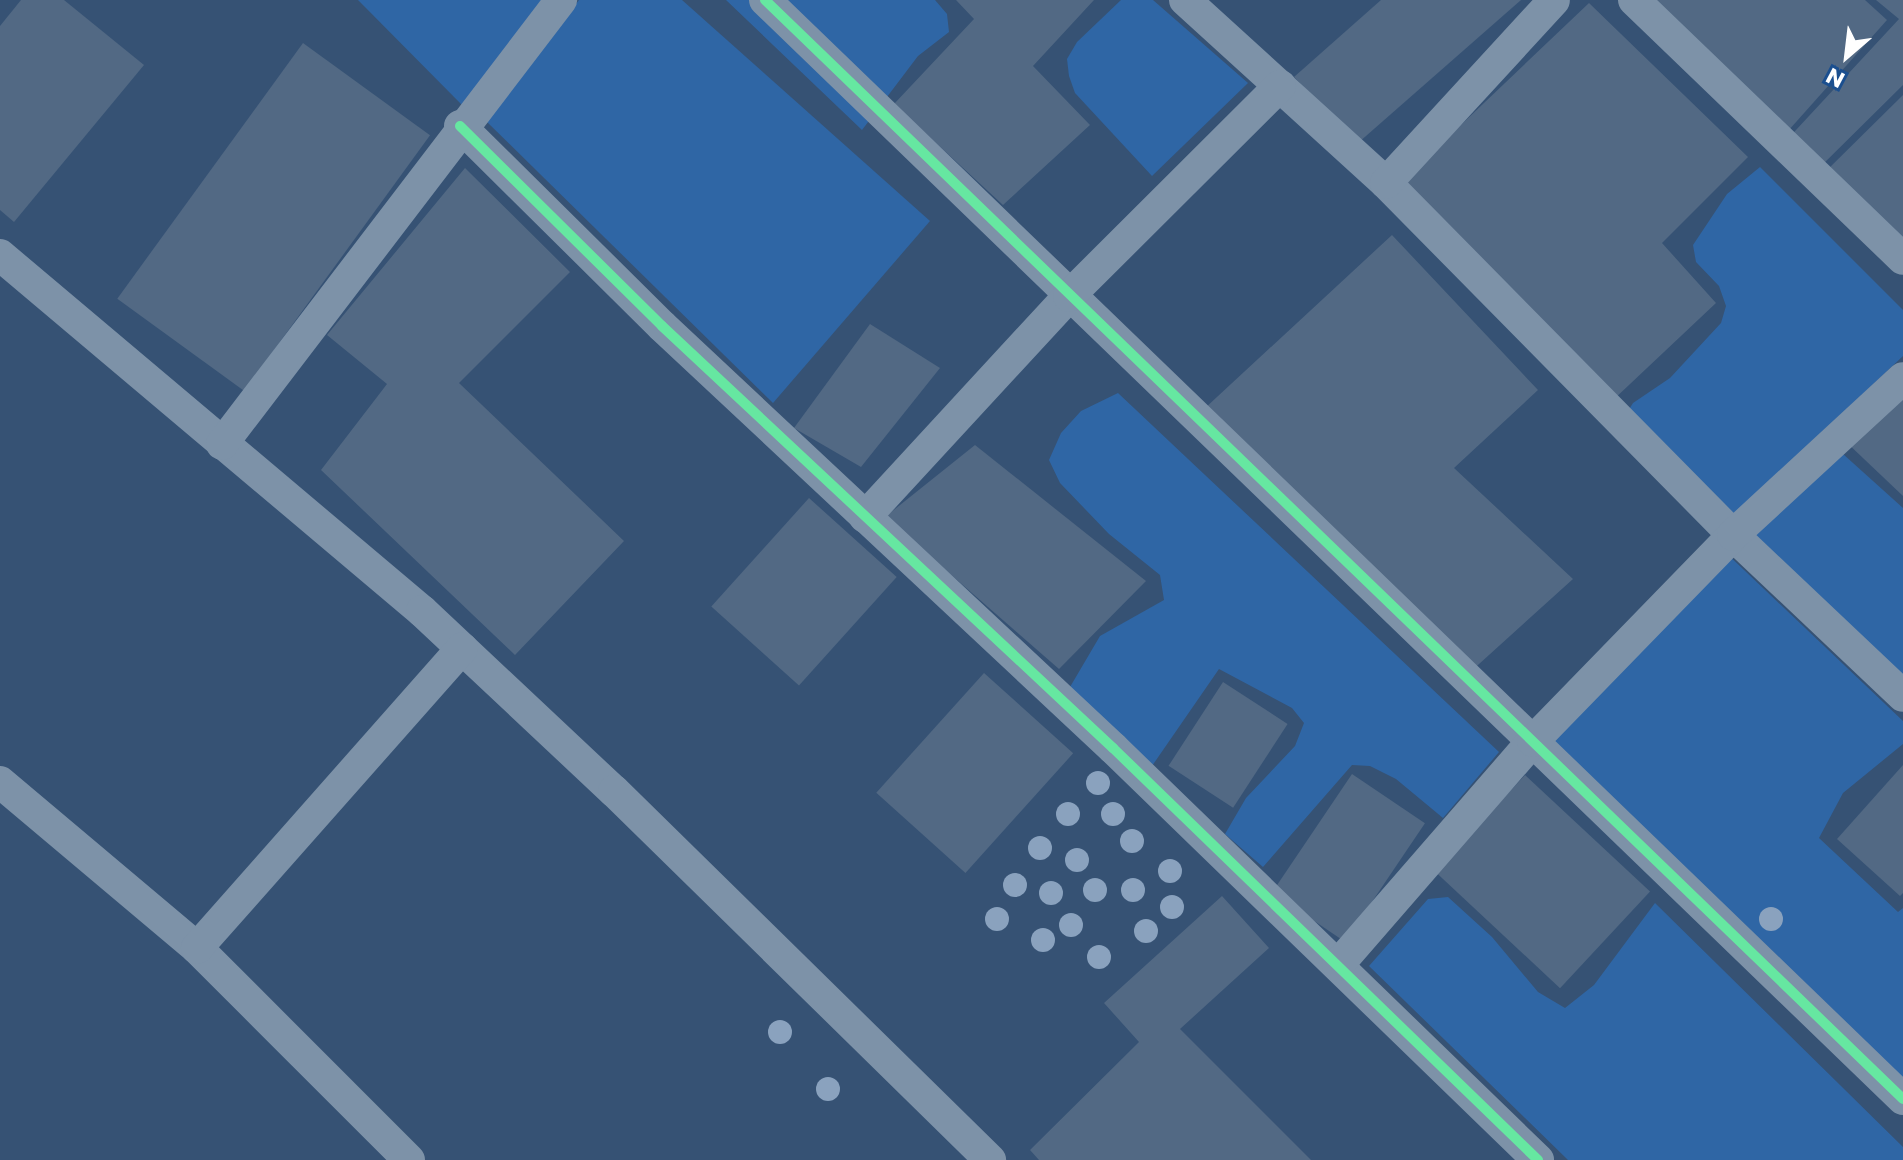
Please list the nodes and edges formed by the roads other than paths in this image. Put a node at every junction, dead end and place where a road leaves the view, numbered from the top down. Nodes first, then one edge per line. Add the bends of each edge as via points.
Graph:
1 (561, 0) edge
2 (765, 0) edge
3 (1185, 0) edge
4 (1554, 0) edge
5 (1634, 0) edge
6 (1280, 86) junction
7 (460, 126) junction
8 (1386, 183) junction
9 (0, 255) edge
10 (1903, 259) edge
11 (1069, 296) junction
12 (1903, 378) edge
13 (222, 444) junction
14 (865, 517) junction
15 (1733, 535) junction
16 (462, 648) junction
17 (1903, 696) edge
18 (1533, 741) junction
19 (0, 782) edge
20 (197, 948) junction
21 (1338, 965) junction
22 (1903, 1099) edge
23 (409, 1160) edge
24 (990, 1160) edge
25 (1538, 1160) edge

1 - 7 street
2 - 11 street
3 - 6 street
4 - 8 street
5 - 10 street
6 - 8 street
6 - 11 street
7 - 13 street via 405,209
7 - 14 street
8 - 15 street
9 - 13 street
11 - 14 street
11 - 18 street
12 - 15 street
13 - 16 street
14 - 21 street
15 - 17 street
15 - 18 street
16 - 20 street
16 - 24 street
18 - 21 street
18 - 22 street
19 - 20 street
20 - 23 street
21 - 25 street

